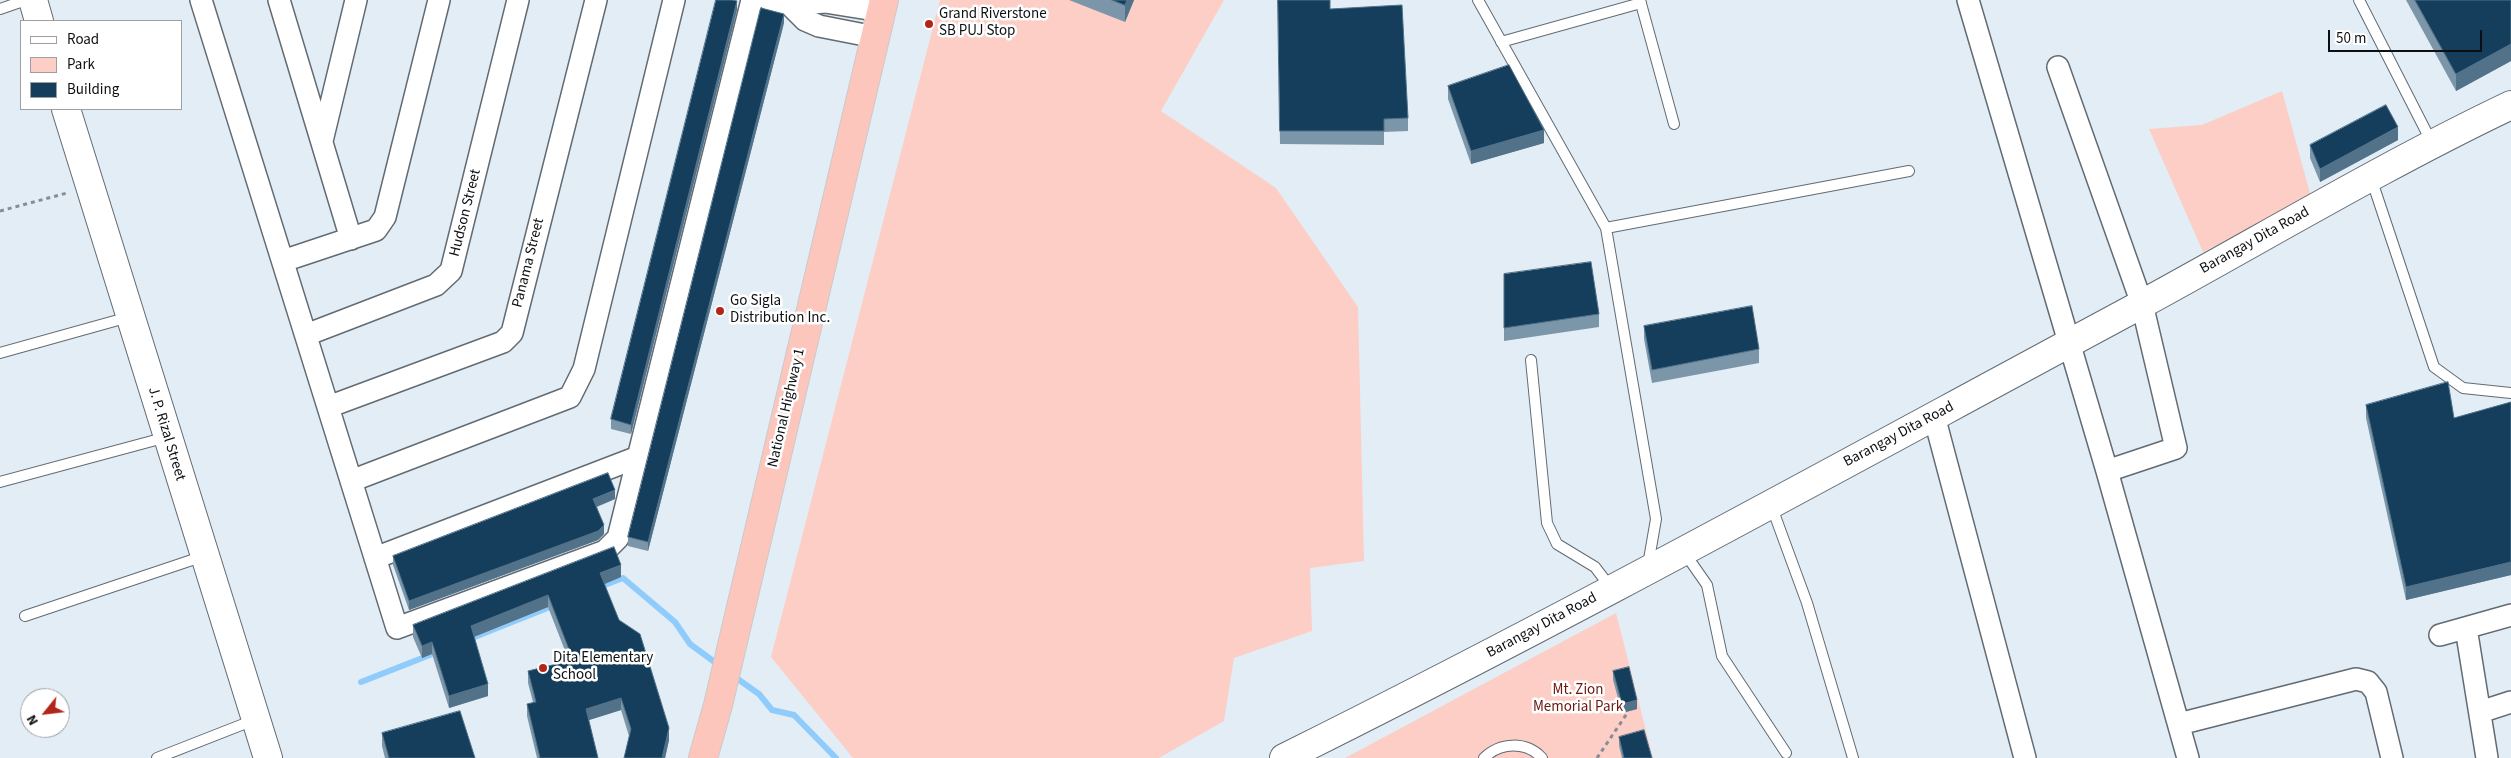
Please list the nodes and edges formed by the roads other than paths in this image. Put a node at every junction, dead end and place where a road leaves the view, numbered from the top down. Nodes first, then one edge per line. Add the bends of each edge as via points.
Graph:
1 (26, 0) edge
2 (33, 0) edge
3 (201, 0) edge
4 (279, 0) edge
5 (356, 0) edge
6 (439, 0) edge
7 (518, 0) edge
8 (596, 0) edge
9 (674, 0) edge
10 (752, 0) edge
11 (769, 0) edge
12 (1478, 0) edge
13 (1968, 0) edge
14 (2359, 0) edge
15 (1640, 1) edge
16 (0, 9) edge
17 (880, 16) edge
18 (39, 20) edge
19 (1501, 42) junction
20 (2058, 67) dead end
21 (2511, 105) edge
22 (66, 110) edge
23 (1674, 124) dead end
24 (322, 142) junction
25 (2432, 143) junction
26 (1909, 171) dead end
27 (2371, 177) junction
28 (1606, 228) junction
29 (351, 239) junction
30 (282, 261) junction
31 (2142, 304) junction
32 (130, 317) junction
33 (306, 336) junction
34 (2069, 342) junction
35 (0, 353) edge
36 (1531, 360) dead end
37 (2511, 393) edge
38 (328, 407) junction
39 (1934, 416) junction
40 (167, 437) junction
41 (638, 457) junction
42 (2107, 471) junction
43 (351, 481) junction
44 (0, 482) edge
45 (1771, 504) junction
46 (1683, 551) junction
47 (204, 556) junction
48 (376, 558) junction
49 (1648, 570) junction
50 (1612, 589) junction
51 (2511, 615) edge
52 (25, 616) dead end
53 (2466, 628) junction
54 (2440, 635) dead end
55 (2511, 702) edge
56 (2480, 712) junction
57 (256, 719) junction
58 (2179, 724) junction
59 (1786, 753) dead end
60 (157, 758) edge
61 (268, 758) edge
62 (703, 758) edge
63 (1284, 758) edge
64 (1484, 758) edge
65 (1542, 758) edge
66 (1853, 758) edge
67 (2025, 758) edge
68 (2188, 758) edge
69 (2392, 758) edge
70 (2487, 758) edge

1 - 16 lane
2 - 18 street
3 - 30 street
4 - 24 street
5 - 24 street
6 - 29 street via 385,217 376,230
7 - 33 street, Hudson Street via 451,271 436,285
8 - 38 street, Panama Street via 512,333 502,342
9 - 43 street via 584,369 570,398
10 - 41 street
11 - 17 street via 790,5 825,2
12 - 19 lane
13 - 34 street
14 - 25 lane
15 - 19 lane
15 - 23 lane
17 - 62 highway, National Highway 1
19 - 28 lane
20 - 31 street
21 - 25 street, Barangay Dita Road
22 - 32 street, J. P. Rizal Street
24 - 29 street
25 - 27 street, Barangay Dita Road
26 - 28 lane
27 - 31 street, Barangay Dita Road
27 - 37 lane via 2434,367 2463,388
28 - 49 lane via 1656,520
29 - 30 street
30 - 33 street
31 - 34 street, Barangay Dita Road
31 - 42 street via 2176,448
32 - 35 lane
32 - 40 street, J. P. Rizal Street
33 - 38 street
34 - 39 street, Barangay Dita Road
34 - 42 street
36 - 50 lane via 1547,523 1557,544 1595,567
38 - 43 street
39 - 45 street, Barangay Dita Road
39 - 67 street
40 - 44 lane
40 - 47 street, J. P. Rizal Street
41 - 48 street
41 - 48 street via 618,538 605,551 397,628
42 - 58 street
43 - 48 street
45 - 46 street, Barangay Dita Road
45 - 66 lane via 1807,603
46 - 49 street, Barangay Dita Road
46 - 59 lane via 1707,585 1722,656
47 - 52 lane
47 - 57 street, J. P. Rizal Street
49 - 50 street, Barangay Dita Road
50 - 63 street, Barangay Dita Road via 1447,677
51 - 53 street
53 - 54 street
53 - 56 street
55 - 56 street
56 - 70 street
57 - 60 lane
57 - 61 street, J. P. Rizal Street
58 - 68 street
58 - 69 street via 2356,679 2368,682 2376,692
64 - 65 lane via 1497,748 1507,746 1529,749

